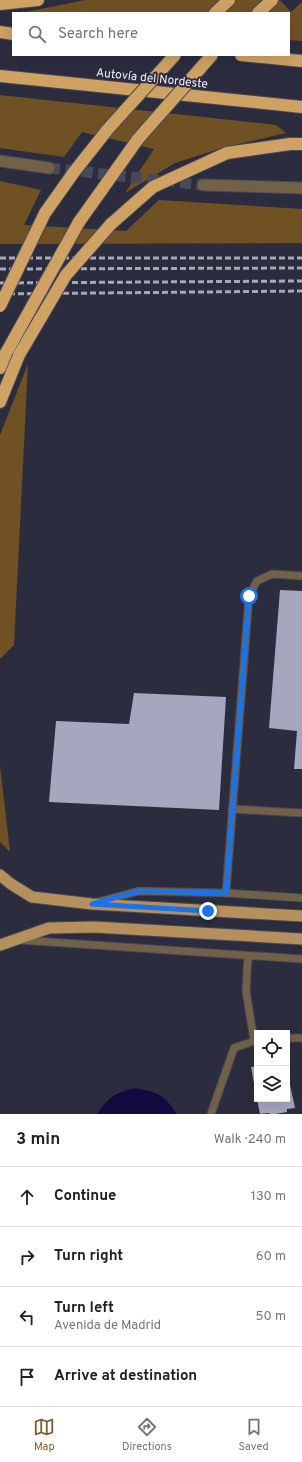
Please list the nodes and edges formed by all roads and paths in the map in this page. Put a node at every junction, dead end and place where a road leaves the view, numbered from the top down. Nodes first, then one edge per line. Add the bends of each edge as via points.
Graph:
1 (38, 0) edge
2 (229, 0) edge
3 (272, 0) edge
4 (0, 4) edge
5 (216, 12) edge
6 (259, 12) edge
7 (0, 32) edge
8 (12, 34) edge
9 (174, 56) edge
10 (211, 56) edge
11 (251, 56) edge
12 (302, 61) edge
13 (0, 76) edge
14 (302, 107) edge
15 (302, 144) edge
16 (0, 160) edge
17 (49, 168) tunnel mouth
18 (203, 185) tunnel mouth
19 (302, 188) edge
20 (0, 306) edge
21 (0, 368) edge
22 (0, 402) edge
23 (302, 576) edge
24 (232, 809) junction
25 (302, 813) edge
26 (0, 875) edge
27 (226, 893) junction
28 (302, 898) edge
29 (92, 904) junction
30 (302, 916) edge
31 (14, 939) junction
32 (302, 939) edge
33 (0, 945) edge
34 (248, 956) junction
35 (302, 959) edge
36 (254, 1035) edge
37 (290, 1038) edge
38 (302, 1038) edge
39 (254, 1040) edge
40 (211, 1114) edge

1 - 4 highway
2 - 5 highway
3 - 6 highway
7 - 8 highway
9 - 20 highway, bridge via 108,129 45,213
10 - 21 highway, bridge via 138,139 79,222
11 - 12 highway
13 - 14 highway, Autovía del Nordeste
15 - 22 highway, bridge via 227,153 153,187 111,224 66,275 19,355
16 - 17 street
18 - 19 street
23 - 24 lane via 272,574 257,581 249,596
24 - 25 lane
24 - 27 lane
26 - 29 main road via 32,897
27 - 28 lane
27 - 29 lane via 139,891
29 - 30 main road
31 - 32 main road via 49,928 94,927
31 - 33 main road
31 - 34 lane
34 - 35 lane
34 - 36 lane via 246,991
37 - 38 lane
39 - 40 lane via 234,1048

